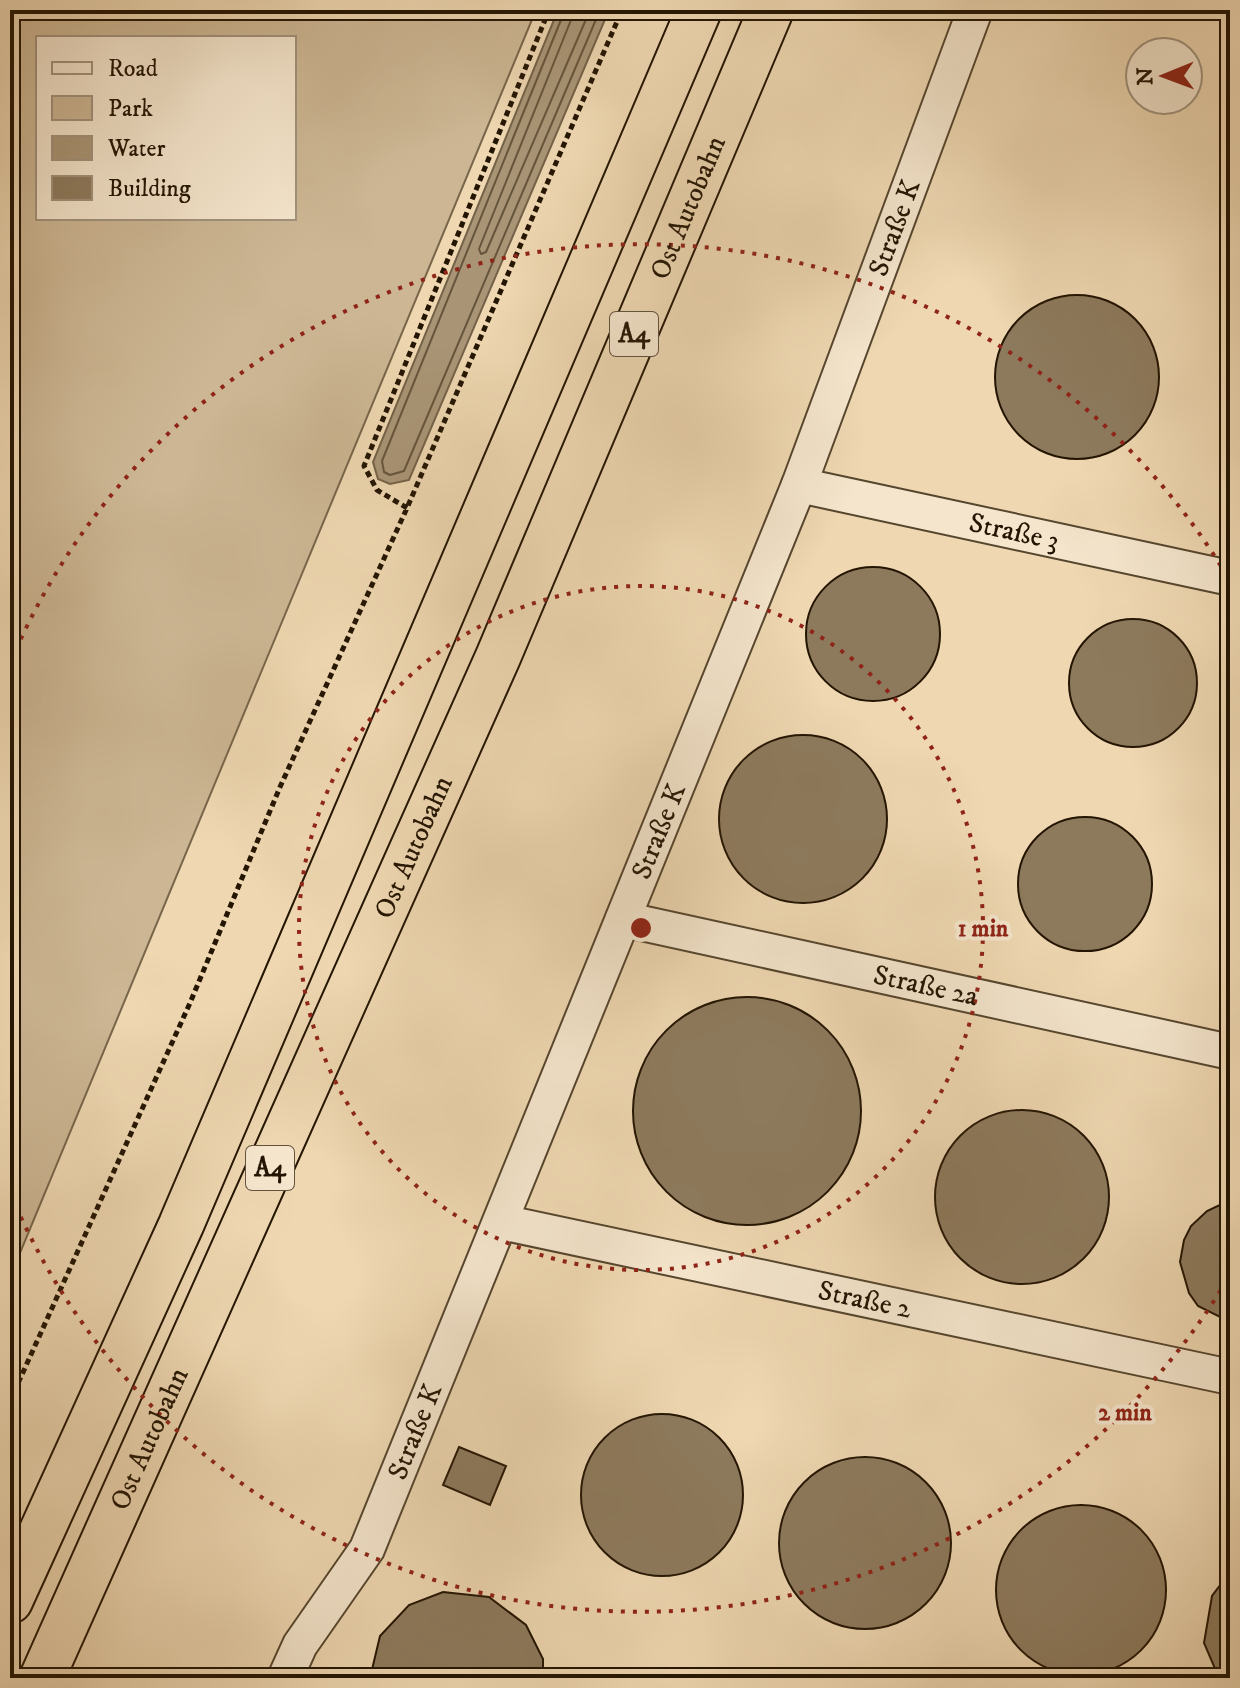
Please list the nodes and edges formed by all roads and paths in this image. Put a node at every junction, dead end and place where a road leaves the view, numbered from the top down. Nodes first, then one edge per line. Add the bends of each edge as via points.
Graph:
1 (549, 10) edge
2 (622, 10) edge
3 (699, 10) edge
4 (771, 10) edge
5 (975, 10) edge
6 (799, 485) junction
7 (407, 508) junction
8 (1230, 578) edge
9 (623, 919) junction
10 (1230, 1052) edge
11 (501, 1222) junction
12 (1230, 1377) edge
13 (10, 1401) edge
14 (10, 1601) edge
15 (42, 1678) edge
16 (285, 1678) edge

1 - 7 path via 364,466 377,490
2 - 7 path
3 - 14 highway, A4 via 181,1225
4 - 15 highway, Ost Autobahn / A4 via 498,657
5 - 6 lane, Straße K
6 - 8 lane, Straße 3
6 - 9 lane, Straße K
7 - 13 path
9 - 10 lane, Straße 2a
9 - 11 lane, Straße K
11 - 12 lane, Straße 2
11 - 16 lane, Straße K via 367,1549 300,1645

